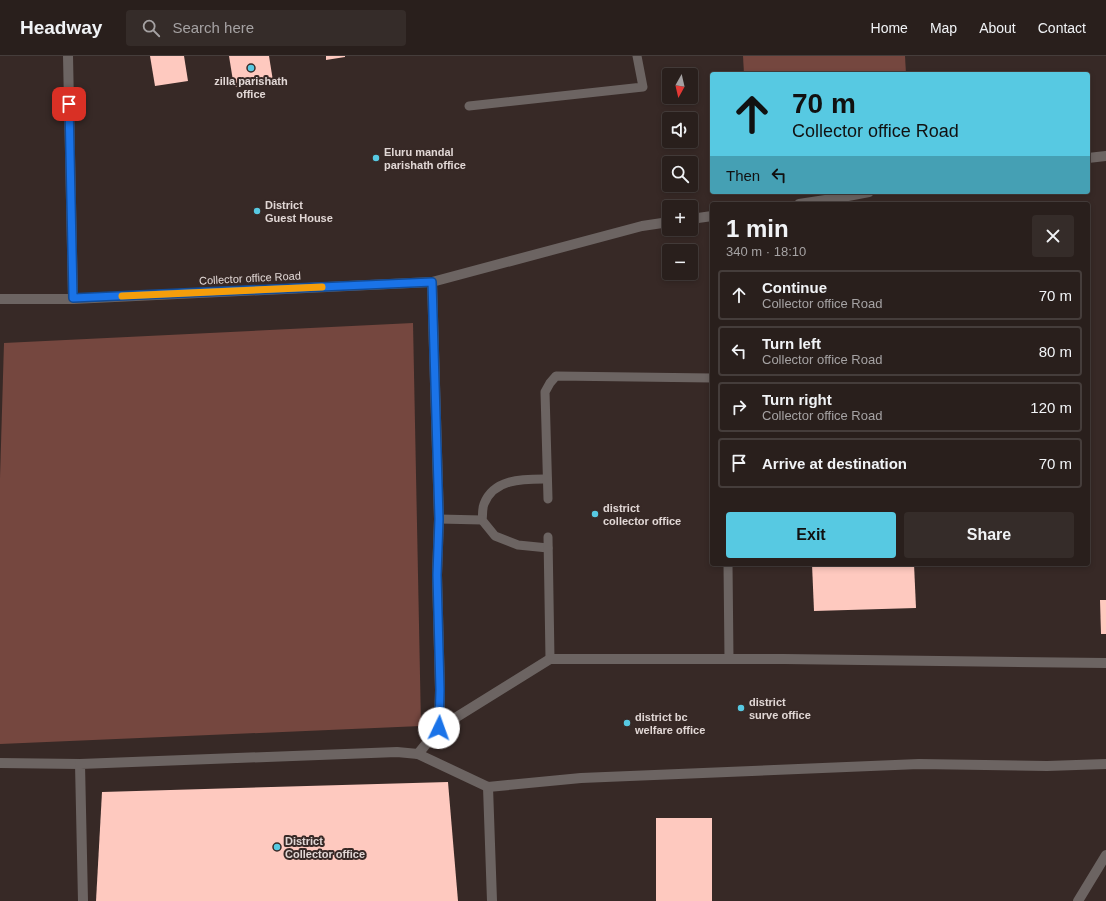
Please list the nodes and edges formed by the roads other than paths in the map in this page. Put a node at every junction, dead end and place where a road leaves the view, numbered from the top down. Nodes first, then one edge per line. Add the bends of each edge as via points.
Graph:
1 (68, 56) edge
2 (637, 56) edge
3 (469, 106) dead end
4 (1106, 156) edge
5 (1090, 158) edge
6 (858, 194) edge
7 (812, 202) edge
8 (710, 216) edge
9 (698, 218) edge
10 (662, 223) edge
11 (432, 282) junction
12 (73, 298) junction
13 (0, 299) edge
14 (710, 378) edge
15 (547, 479) junction
16 (548, 499) dead end
17 (439, 519) junction
18 (482, 520) junction
19 (548, 537) dead end
20 (548, 548) junction
21 (728, 566) edge
22 (550, 659) junction
23 (729, 659) junction
24 (1106, 663) edge
25 (439, 728) junction
26 (418, 754) junction
27 (0, 763) edge
28 (80, 764) junction
29 (1106, 764) edge
30 (488, 787) junction
31 (1106, 855) edge
32 (83, 901) edge
33 (492, 901) edge
34 (1078, 901) edge

1 - 12 street
2 - 3 lane via 643,87
4 - 5 street
6 - 7 street
8 - 9 street
10 - 11 street, Collector office Road via 642,226
11 - 12 street, Collector office Road
11 - 17 street
12 - 13 street, Collector office Road
14 - 15 lane via 556,376 545,392
15 - 16 lane
15 - 18 lane via 522,479 504,484 489,493 483,505
17 - 18 lane
17 - 25 street
18 - 20 lane via 495,536 518,545
19 - 20 lane
20 - 22 lane
21 - 23 lane
22 - 23 street
22 - 25 street
23 - 24 street
25 - 26 street
26 - 28 street via 397,752
26 - 30 street
27 - 28 street
28 - 32 street
29 - 30 street via 919,764 581,778
30 - 33 street
31 - 34 street

